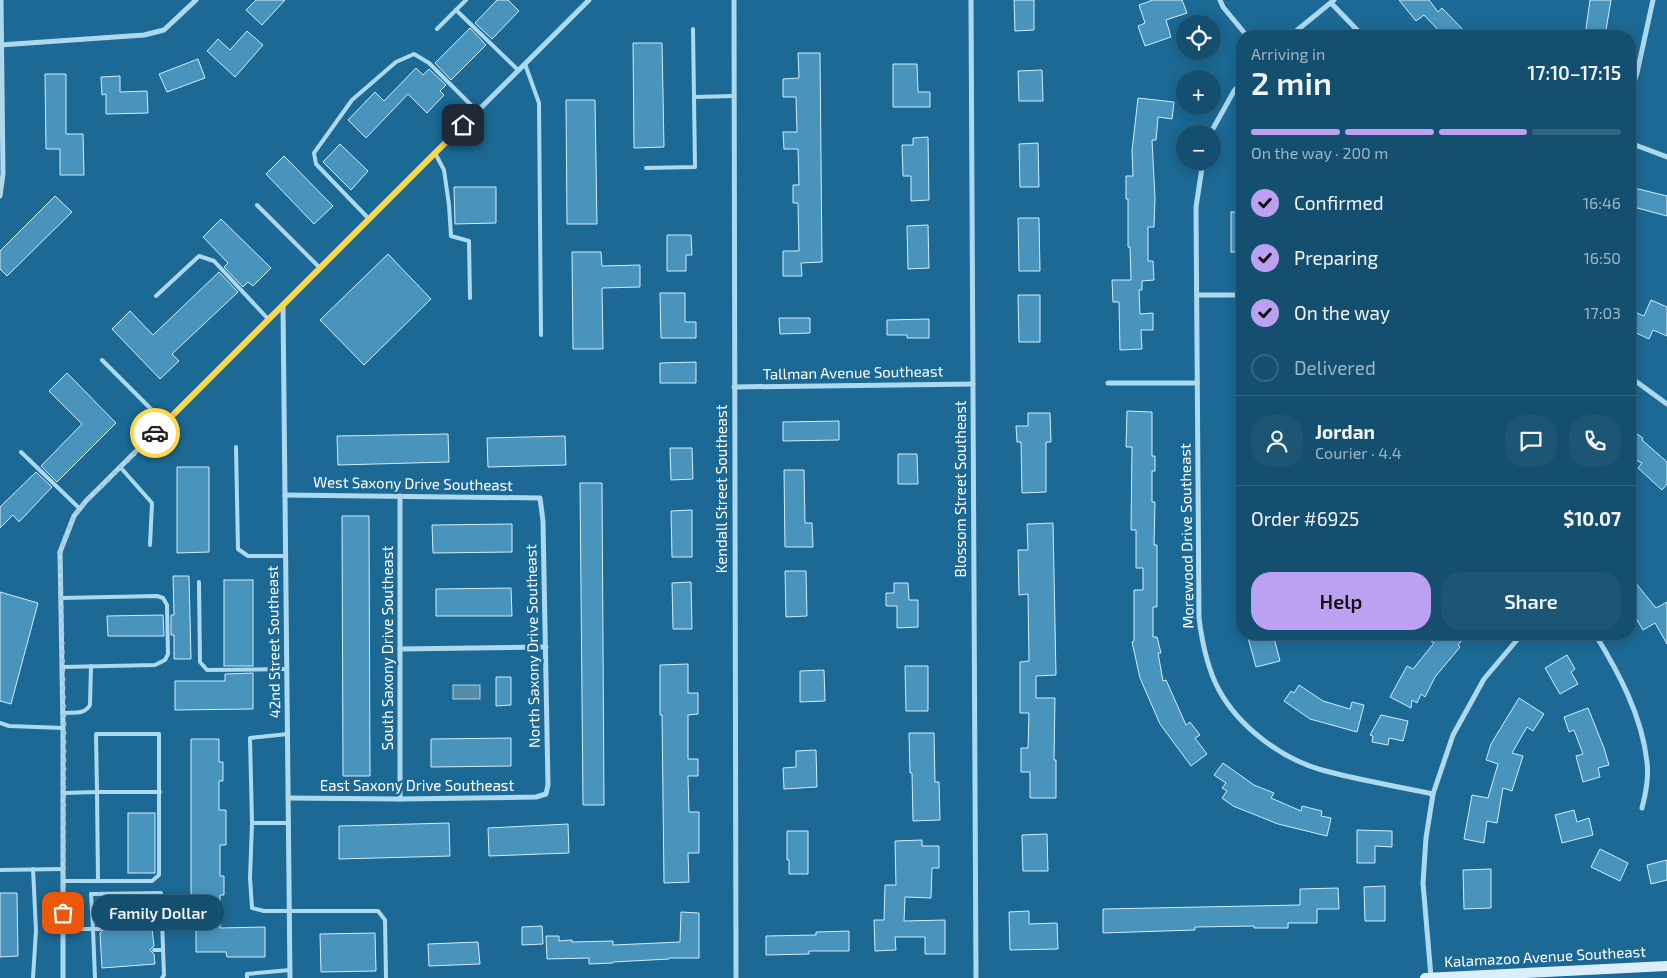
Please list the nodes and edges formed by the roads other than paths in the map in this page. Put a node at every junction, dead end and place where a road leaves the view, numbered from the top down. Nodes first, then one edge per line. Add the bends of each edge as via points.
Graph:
1 (1, 0) edge
2 (196, 0) edge
3 (466, 0) edge
4 (589, 0) edge
5 (734, 0) edge
6 (971, 0) edge
7 (1220, 0) edge
8 (1653, 0) edge
9 (1332, 1) edge
10 (456, 10) junction
11 (436, 29) dead end
12 (693, 29) dead end
13 (1242, 30) edge
14 (1297, 30) edge
15 (1358, 30) edge
16 (1, 45) edge
17 (525, 64) junction
18 (518, 70) junction
19 (1636, 76) edge
20 (1236, 88) edge
21 (734, 96) junction
22 (694, 97) junction
23 (477, 111) junction
24 (1215, 125) edge
25 (1636, 145) edge
26 (435, 154) junction
27 (1667, 157) edge
28 (646, 168) dead end
29 (1202, 170) edge
30 (1, 195) edge
31 (257, 206) dead end
32 (369, 219) junction
33 (320, 268) junction
34 (1236, 294) edge
35 (1197, 295) junction
36 (156, 296) dead end
37 (470, 298) dead end
38 (283, 305) junction
39 (269, 320) junction
40 (541, 335) dead end
41 (102, 360) dead end
42 (1636, 381) edge
43 (1108, 383) dead end
44 (1197, 383) junction
45 (973, 384) junction
46 (734, 387) junction
47 (1667, 404) edge
48 (165, 423) junction
49 (236, 447) dead end
50 (21, 452) dead end
51 (121, 468) junction
52 (285, 495) junction
53 (400, 496) junction
54 (540, 498) joint
55 (80, 509) junction
56 (150, 546) dead end
57 (286, 556) junction
58 (199, 582) dead end
59 (61, 598) junction
60 (1517, 640) edge
61 (1599, 640) edge
62 (546, 647) junction
63 (400, 648) junction
64 (92, 666) junction
65 (62, 667) junction
66 (287, 670) junction
67 (63, 713) junction
68 (0, 723) edge
69 (64, 728) junction
70 (288, 734) junction
71 (97, 792) junction
72 (160, 792) junction
73 (63, 793) junction
74 (546, 794) joint
75 (1433, 794) junction
76 (288, 798) junction
77 (400, 799) junction
78 (1642, 808) dead end
79 (252, 823) junction
80 (289, 823) junction
81 (34, 869) junction
82 (62, 869) junction
83 (0, 870) edge
84 (62, 881) junction
85 (98, 881) junction
86 (290, 911) junction
87 (162, 924) junction
88 (152, 925) dead end
89 (63, 929) junction
90 (93, 929) junction
91 (100, 929) dead end
92 (154, 950) dead end
93 (163, 950) junction
94 (102, 954) dead end
95 (94, 955) junction
96 (1667, 966) edge
97 (290, 970) junction
98 (33, 978) edge
99 (63, 978) edge
100 (95, 978) edge
101 (162, 978) edge
102 (247, 978) edge
103 (290, 978) edge
104 (386, 978) edge
105 (736, 978) edge
106 (976, 978) edge
107 (1425, 978) edge
108 (1431, 978) edge

1 - 16 street
2 - 16 street via 164,30 144,35
3 - 10 lane
4 - 17 street
5 - 21 street, Kendall Street Southeast
6 - 45 street, Blossom Street Southeast
7 - 13 street
8 - 19 street
9 - 14 street
9 - 15 street
10 - 11 lane
10 - 18 lane
12 - 22 lane
16 - 30 street
17 - 18 street
17 - 40 lane via 539,103
18 - 23 street
20 - 24 street
21 - 22 lane
21 - 46 street, Kendall Street Southeast
22 - 28 lane via 695,167
23 - 26 street
23 - 32 lane via 429,63 414,54 396,62 352,100 314,153 316,164
25 - 27 street
26 - 32 street
26 - 37 lane via 444,170 451,236 469,241
29 - 35 street, Morewood Drive Southeast via 1196,207
31 - 33 lane
32 - 33 street
33 - 38 street
34 - 35 street
35 - 44 street, Morewood Drive Southeast
36 - 39 lane via 199,256 214,261
38 - 39 street
38 - 52 street, 42nd Street Southeast
39 - 48 street
41 - 48 lane
42 - 47 street
43 - 44 street
44 - 75 street, Morewood Drive Southeast via 1199,618 1203,648 1219,690 1237,716 1275,750 1320,770
45 - 46 street, Tallman Avenue Southeast
45 - 106 street, Blossom Street Southeast
46 - 105 street, Kendall Street Southeast
48 - 51 street
49 - 57 lane via 238,548 248,556
50 - 55 lane
51 - 55 street
51 - 56 lane via 152,503
52 - 53 street, West Saxony Drive Southeast
52 - 57 street, 42nd Street Southeast
53 - 54 street, West Saxony Drive Southeast
53 - 63 street, South Saxony Drive Southeast
54 - 62 street, North Saxony Drive Southeast
55 - 59 street via 60,552
57 - 66 street, 42nd Street Southeast
58 - 66 lane via 200,662 207,670
59 - 64 lane via 156,596 163,598 167,605 168,654 165,660 155,665
59 - 65 street
60 - 75 street via 1479,687 1453,735
61 - 78 street via 1616,669 1641,732 1647,762 1647,787
62 - 63 street
62 - 74 street, North Saxony Drive Southeast
63 - 77 street, South Saxony Drive Southeast
64 - 65 lane
64 - 67 lane via 88,709
65 - 67 street
66 - 70 street, 42nd Street Southeast
67 - 69 street
68 - 69 lane
69 - 73 street
70 - 76 street, 42nd Street Southeast
70 - 79 lane via 250,738
71 - 72 lane
71 - 72 lane via 96,734 159,734
71 - 73 lane
71 - 85 lane
72 - 85 lane via 159,875 152,881
73 - 82 street
74 - 77 street, East Saxony Drive Southeast via 536,797
75 - 108 street via 1423,882
76 - 77 street, East Saxony Drive Southeast
76 - 80 street, 42nd Street Southeast
79 - 80 lane
79 - 86 lane via 252,908 264,912
80 - 86 street, 42nd Street Southeast
81 - 82 lane
81 - 83 lane
81 - 98 lane via 36,930
82 - 84 street
84 - 85 lane
84 - 89 street
86 - 97 street, 42nd Street Southeast
86 - 104 lane via 378,910 384,920
87 - 88 lane
87 - 90 lane via 161,893 91,894
87 - 93 lane
89 - 90 lane
89 - 99 street
90 - 91 lane
90 - 95 lane
92 - 93 lane
93 - 101 lane
94 - 95 lane
95 - 100 lane
96 - 108 main road, Kalamazoo Avenue Southeast
97 - 102 lane via 247,974
97 - 103 street, 42nd Street Southeast
107 - 108 main road, Kalamazoo Avenue Southeast

